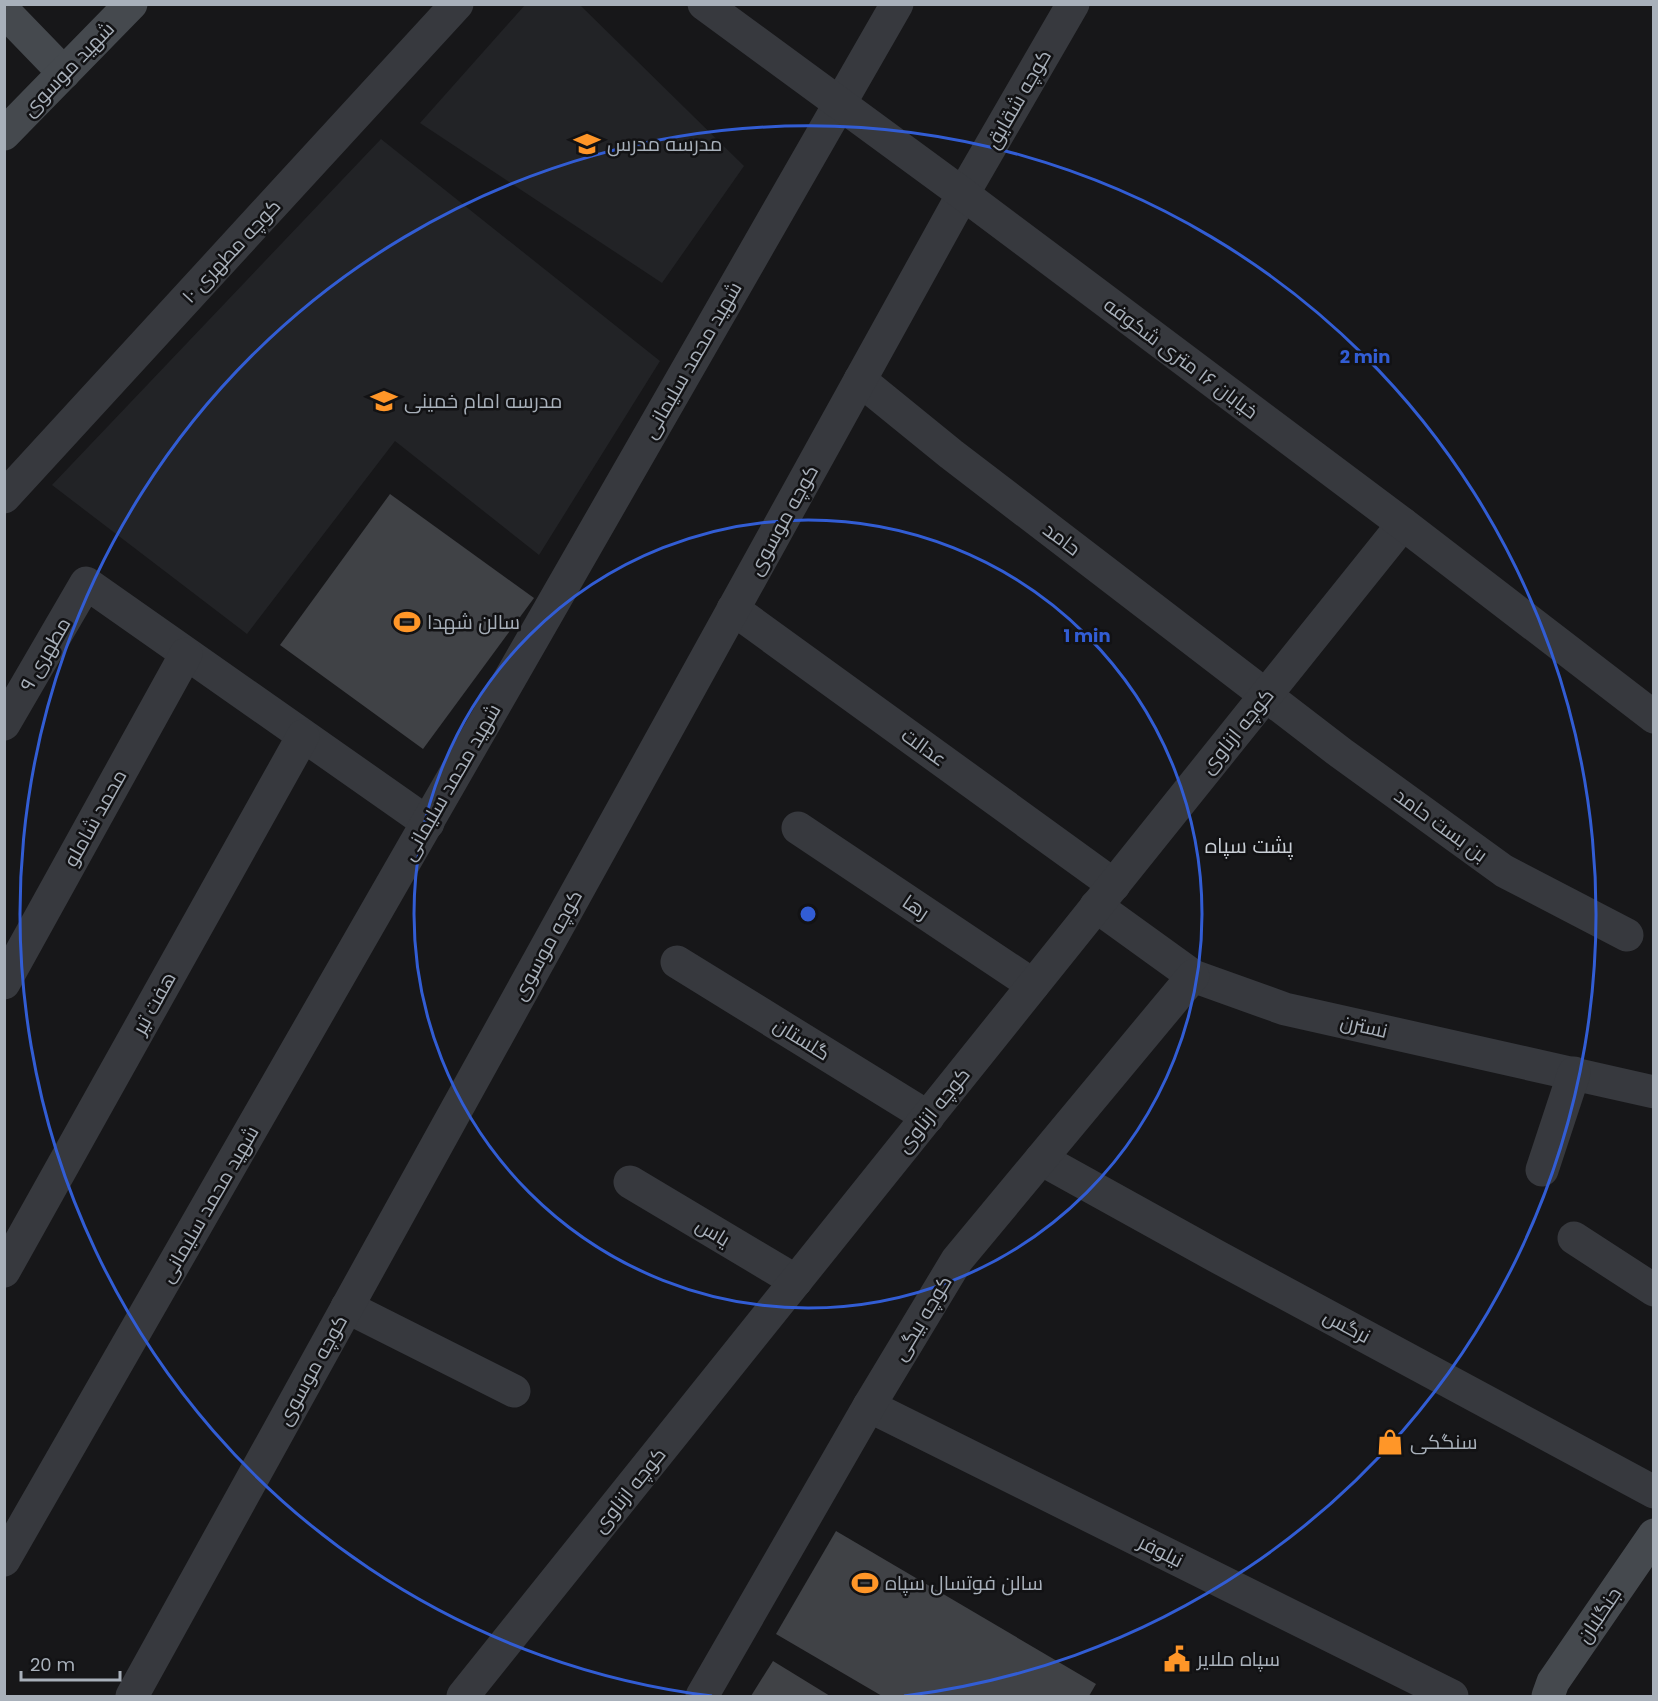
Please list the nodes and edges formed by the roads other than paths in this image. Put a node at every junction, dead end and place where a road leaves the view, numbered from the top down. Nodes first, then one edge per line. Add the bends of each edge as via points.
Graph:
1 (131, 4) edge
2 (457, 4) edge
3 (704, 4) edge
4 (897, 4) edge
5 (1073, 4) edge
6 (4, 11) edge
7 (64, 73) junction
8 (839, 104) junction
9 (4, 134) edge
10 (963, 194) junction
11 (860, 380) junction
12 (4, 497) edge
13 (1403, 524) junction
14 (733, 609) junction
15 (186, 654) junction
16 (1266, 695) junction
17 (1653, 717) edge
18 (4, 724) edge
19 (303, 736) junction
20 (428, 823) junction
21 (798, 828) dead end
22 (1105, 896) junction
23 (1627, 935) dead end
24 (677, 962) dead end
25 (1193, 976) junction
26 (4, 982) edge
27 (1033, 985) junction
28 (1574, 1073) junction
29 (1653, 1092) edge
30 (928, 1117) junction
31 (1041, 1159) junction
32 (1542, 1170) dead end
33 (630, 1182) dead end
34 (1574, 1238) dead end
35 (4, 1271) edge
36 (796, 1281) junction
37 (1653, 1290) edge
38 (347, 1306) junction
39 (514, 1390) dead end
40 (869, 1406) junction
41 (1653, 1492) edge
42 (1653, 1535) edge
43 (4, 1560) edge
44 (132, 1696) edge
45 (463, 1696) edge
46 (702, 1696) edge
47 (1452, 1696) edge
48 (1548, 1696) edge

1 - 7 main road, شهید موسوی
2 - 12 street, کوچه مطهری ۱۰
3 - 8 street, خیابان ۱۶ متری شکوفه
4 - 8 street, شهید محمد سلیمانی
5 - 10 street, کوچه شقایق
6 - 7 main road
7 - 9 main road, شهید موسوی
8 - 10 street, خیابان ۱۶ متری شکوفه
8 - 20 street, شهید محمد سلیمانی
10 - 11 street, کوچه موسوی
10 - 13 street, خیابان ۱۶ متری شکوفه
11 - 14 street, کوچه موسوی
11 - 16 street, حامد
13 - 16 street, کوچه ازناوی
13 - 17 street, خیابان ۱۶ متری شکوفه
14 - 22 street, عدالت
14 - 38 street, کوچه موسوی
15 - 18 street, مطهری ۹ via 86,583
15 - 19 street
15 - 26 street, محمد شاملو
16 - 22 street, کوچه ازناوی
16 - 23 street, بن بست حامد via 1504,870
19 - 20 street
19 - 35 street, هفت تیر
20 - 43 street, شهید محمد سلیمانی
21 - 27 street, رها
22 - 25 street, نسترن
22 - 27 street, کوچه ازناوی
24 - 30 street, گلستان
25 - 28 street, نسترن via 1285,1009
25 - 31 street, کوچه بیگی
27 - 30 street, کوچه ازناوی
28 - 29 street, نسترن
28 - 32 street
30 - 36 street, کوچه ازناوی
31 - 40 street, کوچه بیگی via 957,1260
31 - 41 street, نرگس
33 - 36 street, یاس
34 - 37 street
36 - 45 street, کوچه ازناوی
38 - 39 street
38 - 44 street, کوچه موسوی
40 - 46 street, کوچه بیگی
40 - 47 street, نیلوفر
42 - 48 main road, جنگلبان

